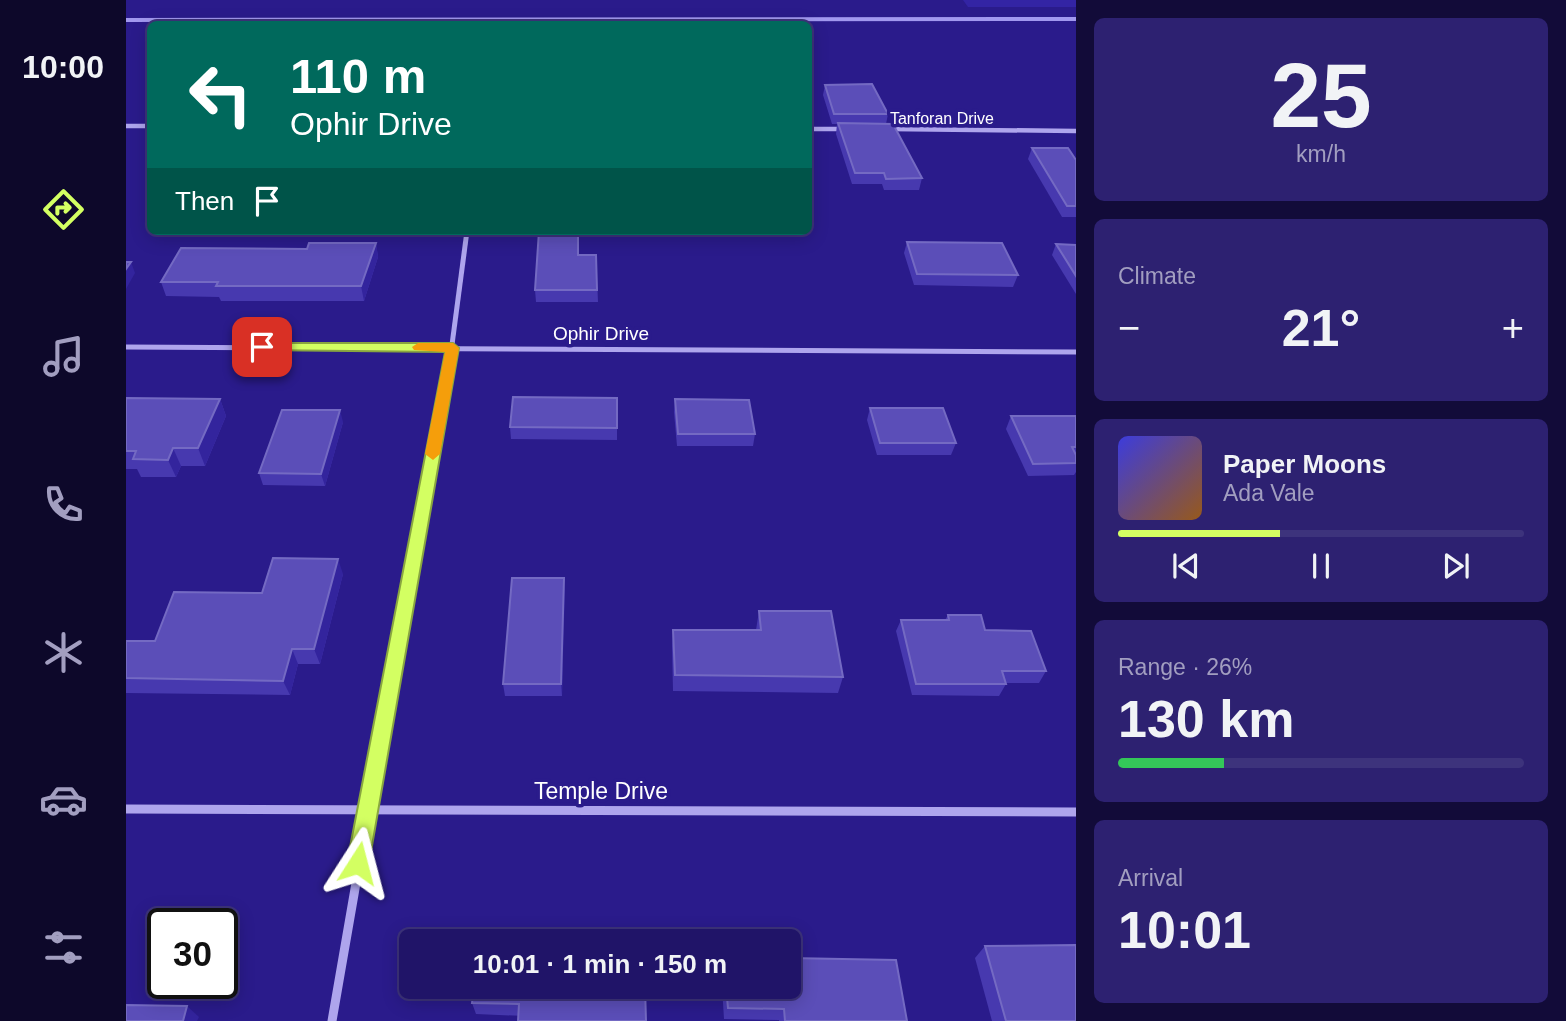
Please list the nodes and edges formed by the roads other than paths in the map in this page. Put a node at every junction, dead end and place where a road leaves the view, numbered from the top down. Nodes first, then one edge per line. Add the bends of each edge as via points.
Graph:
1 (126, 126) edge
2 (147, 126) edge
3 (812, 129) edge
4 (849, 129) edge
5 (889, 130) edge
6 (1076, 131) edge
7 (467, 235) edge
8 (126, 347) edge
9 (453, 348) junction
10 (1076, 352) edge
11 (126, 808) edge
12 (367, 810) junction
13 (1076, 813) edge
14 (332, 1021) edge

1 - 2 street
3 - 4 street
5 - 6 street, Tanforan Drive
7 - 9 street
8 - 9 street, Ophir Drive
9 - 10 street, Ophir Drive
9 - 12 street
11 - 12 street, Temple Drive
12 - 13 street, Temple Drive
12 - 14 street

